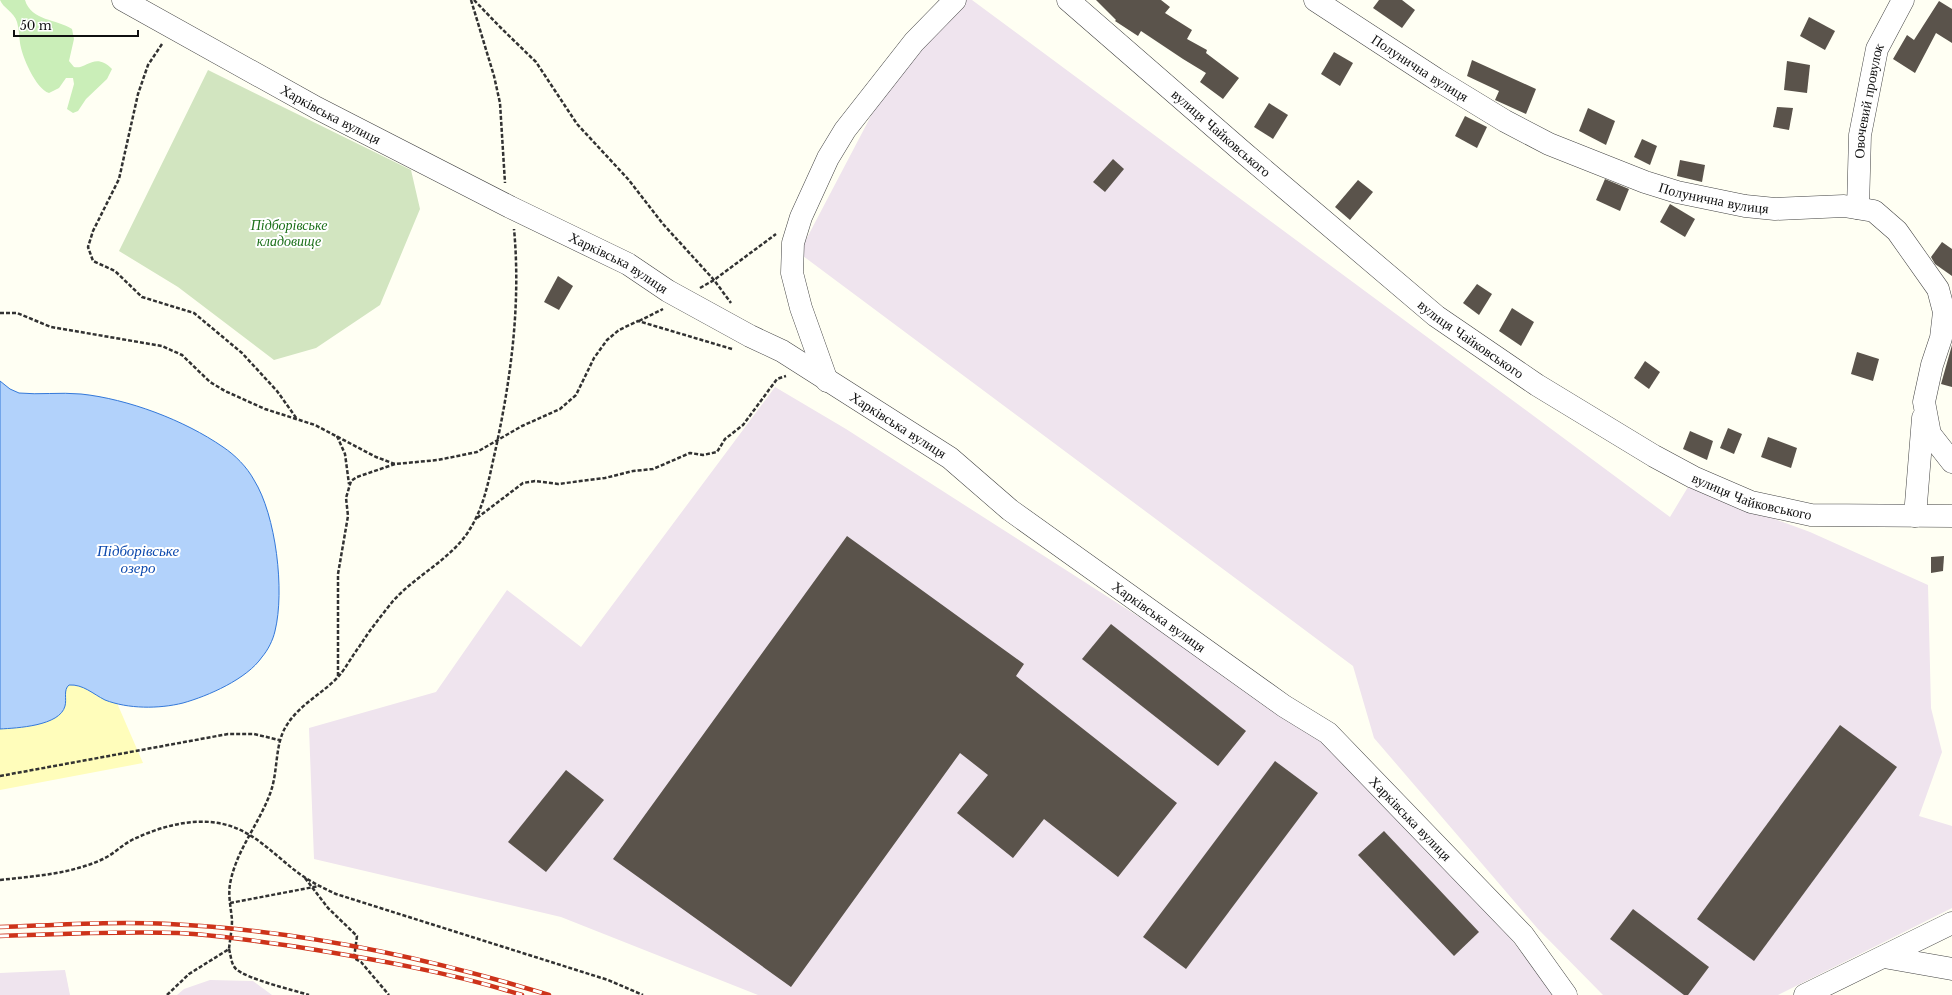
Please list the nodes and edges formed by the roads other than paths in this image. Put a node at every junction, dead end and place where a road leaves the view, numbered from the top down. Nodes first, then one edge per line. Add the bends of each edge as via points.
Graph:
1 (123, 0) edge
2 (955, 0) edge
3 (1068, 0) edge
4 (1316, 0) edge
5 (1903, 0) edge
6 (1858, 208) junction
7 (827, 381) junction
8 (1924, 402) junction
9 (1952, 462) edge
10 (1915, 516) junction
11 (1952, 516) edge
12 (1952, 923) edge
13 (1884, 957) junction
14 (1952, 969) edge
15 (1816, 992) edge
16 (1566, 995) edge

1 - 7 street, Харківська вулиця via 317,108 628,264 668,291 782,351
2 - 7 street via 914,42 845,130 828,158 801,217 793,243 792,273 801,308
3 - 10 street, вулиця Чайковського via 1407,293 1468,339 1622,437 1692,477 1751,502 1811,516
4 - 6 street, Полунична вулиця via 1505,121 1549,144 1645,182 1684,194 1745,206 1775,209 1844,206
5 - 6 street, Овочевий провулок via 1877,49 1860,135
6 - 8 street, Полунична вулиця via 1874,212 1897,230 1938,289 1944,312 1942,338 1932,365
7 - 16 street, Харківська вулиця via 950,458 1010,510 1284,706 1328,732 1518,930
8 - 9 street, Полунична вулиця via 1930,434
8 - 10 street
10 - 11 street, вулиця Чайковського
12 - 13 street
13 - 14 street
13 - 15 street

